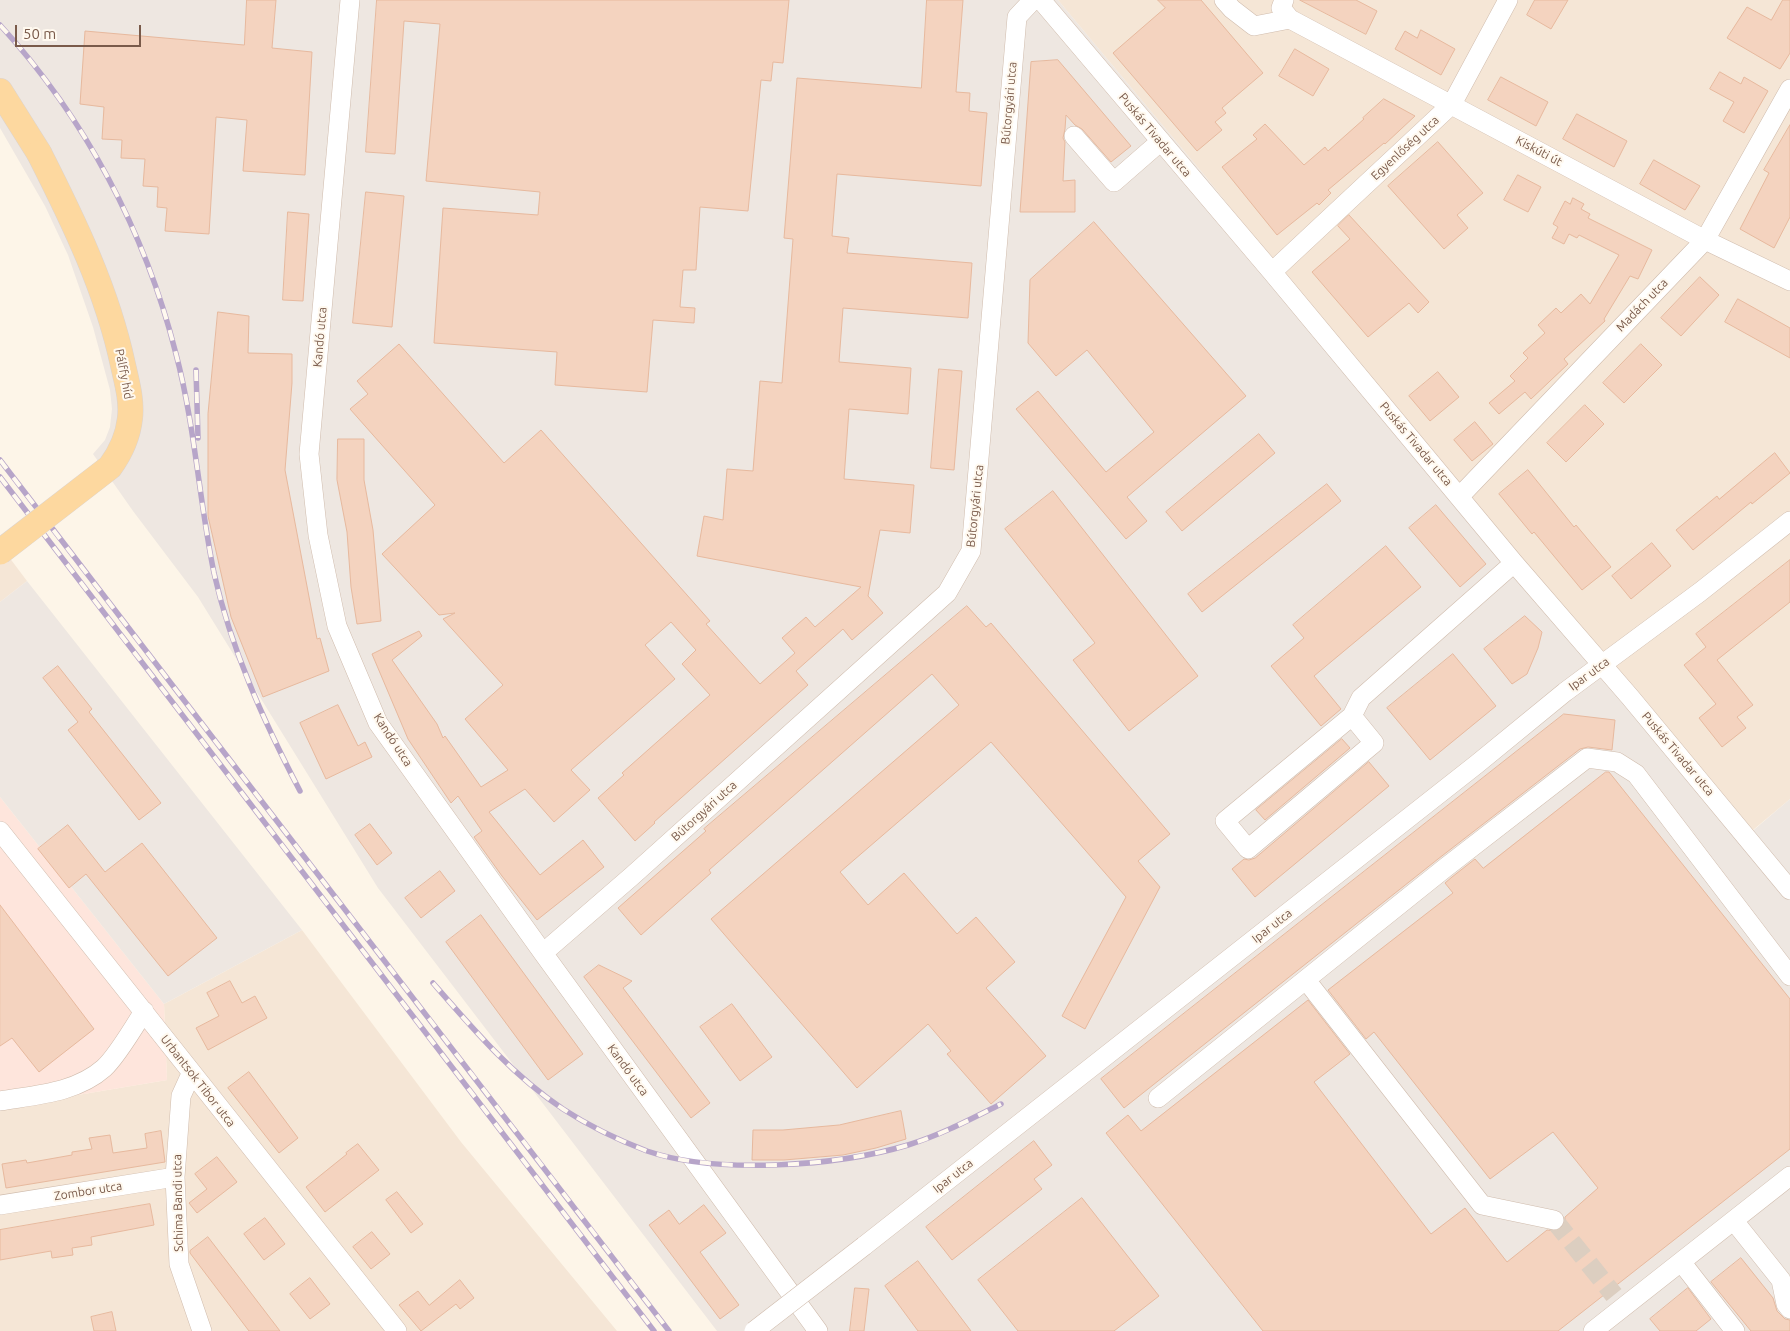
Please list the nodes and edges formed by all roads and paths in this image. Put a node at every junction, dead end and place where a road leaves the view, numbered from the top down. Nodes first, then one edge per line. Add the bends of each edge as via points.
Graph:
1 (350, 0) edge
2 (1033, 0) edge
3 (1041, 0) edge
4 (1224, 0) edge
5 (1508, 0) edge
6 (1285, 9) edge
7 (1790, 89) edge
8 (0, 91) edge
9 (1452, 104) junction
10 (1074, 136) dead end
11 (1161, 141) junction
12 (1705, 240) junction
13 (1272, 272) junction
14 (1788, 275) edge
15 (1460, 496) junction
16 (1790, 521) edge
17 (0, 552) edge
18 (1514, 563) junction
19 (1602, 665) junction
20 (1352, 716) junction
21 (0, 831) edge
22 (1790, 890) edge
23 (543, 954) junction
24 (1790, 976) edge
25 (1306, 980) junction
26 (144, 1011) junction
27 (192, 1074) junction
28 (1158, 1098) dead end
29 (0, 1101) edge
30 (1790, 1176) edge
31 (175, 1177) junction
32 (0, 1205) edge
33 (1554, 1220) tunnel mouth
34 (1734, 1221) junction
35 (1682, 1263) junction
36 (1790, 1309) edge
37 (202, 1331) edge
38 (397, 1331) edge
39 (754, 1331) edge
40 (818, 1331) edge
41 (1593, 1331) edge
42 (1735, 1331) edge

1 - 23 street, Kandó utca via 310,454 318,535 337,626 378,723
2 - 23 street, Bútorgyári utca via 1017,17 971,551 947,593
3 - 11 street, Puskás Tivadar utca
4 - 6 street, Kiskúti út via 1254,26
5 - 9 street, Egyenlőség utca
6 - 9 street, Kiskúti út
7 - 12 street, Madách utca
8 - 17 main road, Pálffy híd, bridge via 39,153 74,220 103,293 130,395 127,436 110,467
9 - 12 street, Kiskúti út
9 - 13 street, Egyenlőség utca
10 - 11 street via 1114,182
11 - 13 street, Puskás Tivadar utca
12 - 14 street, Kiskúti út
12 - 15 street, Madách utca
13 - 15 street, Puskás Tivadar utca
15 - 18 street, Puskás Tivadar utca
16 - 19 street, Ipar utca
18 - 19 street, Puskás Tivadar utca
18 - 20 street via 1361,698
19 - 22 street, Puskás Tivadar utca
19 - 39 street, Ipar utca, bridge
20 - 20 street via 1225,821 1248,849 1374,743
21 - 26 street, Urbantsok Tibor utca
23 - 40 street, Kandó utca
24 - 25 street via 1636,774 1617,762 1587,758
25 - 28 street
25 - 33 street via 1482,1205
26 - 27 street, Urbantsok Tibor utca
26 - 29 street via 106,1066 88,1080 59,1090
27 - 31 street, Schima Bandi utca via 181,1096
27 - 38 street, Urbantsok Tibor utca
30 - 34 street
31 - 32 street, Zombor utca
31 - 37 street, Schima Bandi utca via 179,1264
34 - 35 street
34 - 36 street via 1781,1280
35 - 41 street via 1619,1301
35 - 42 street

